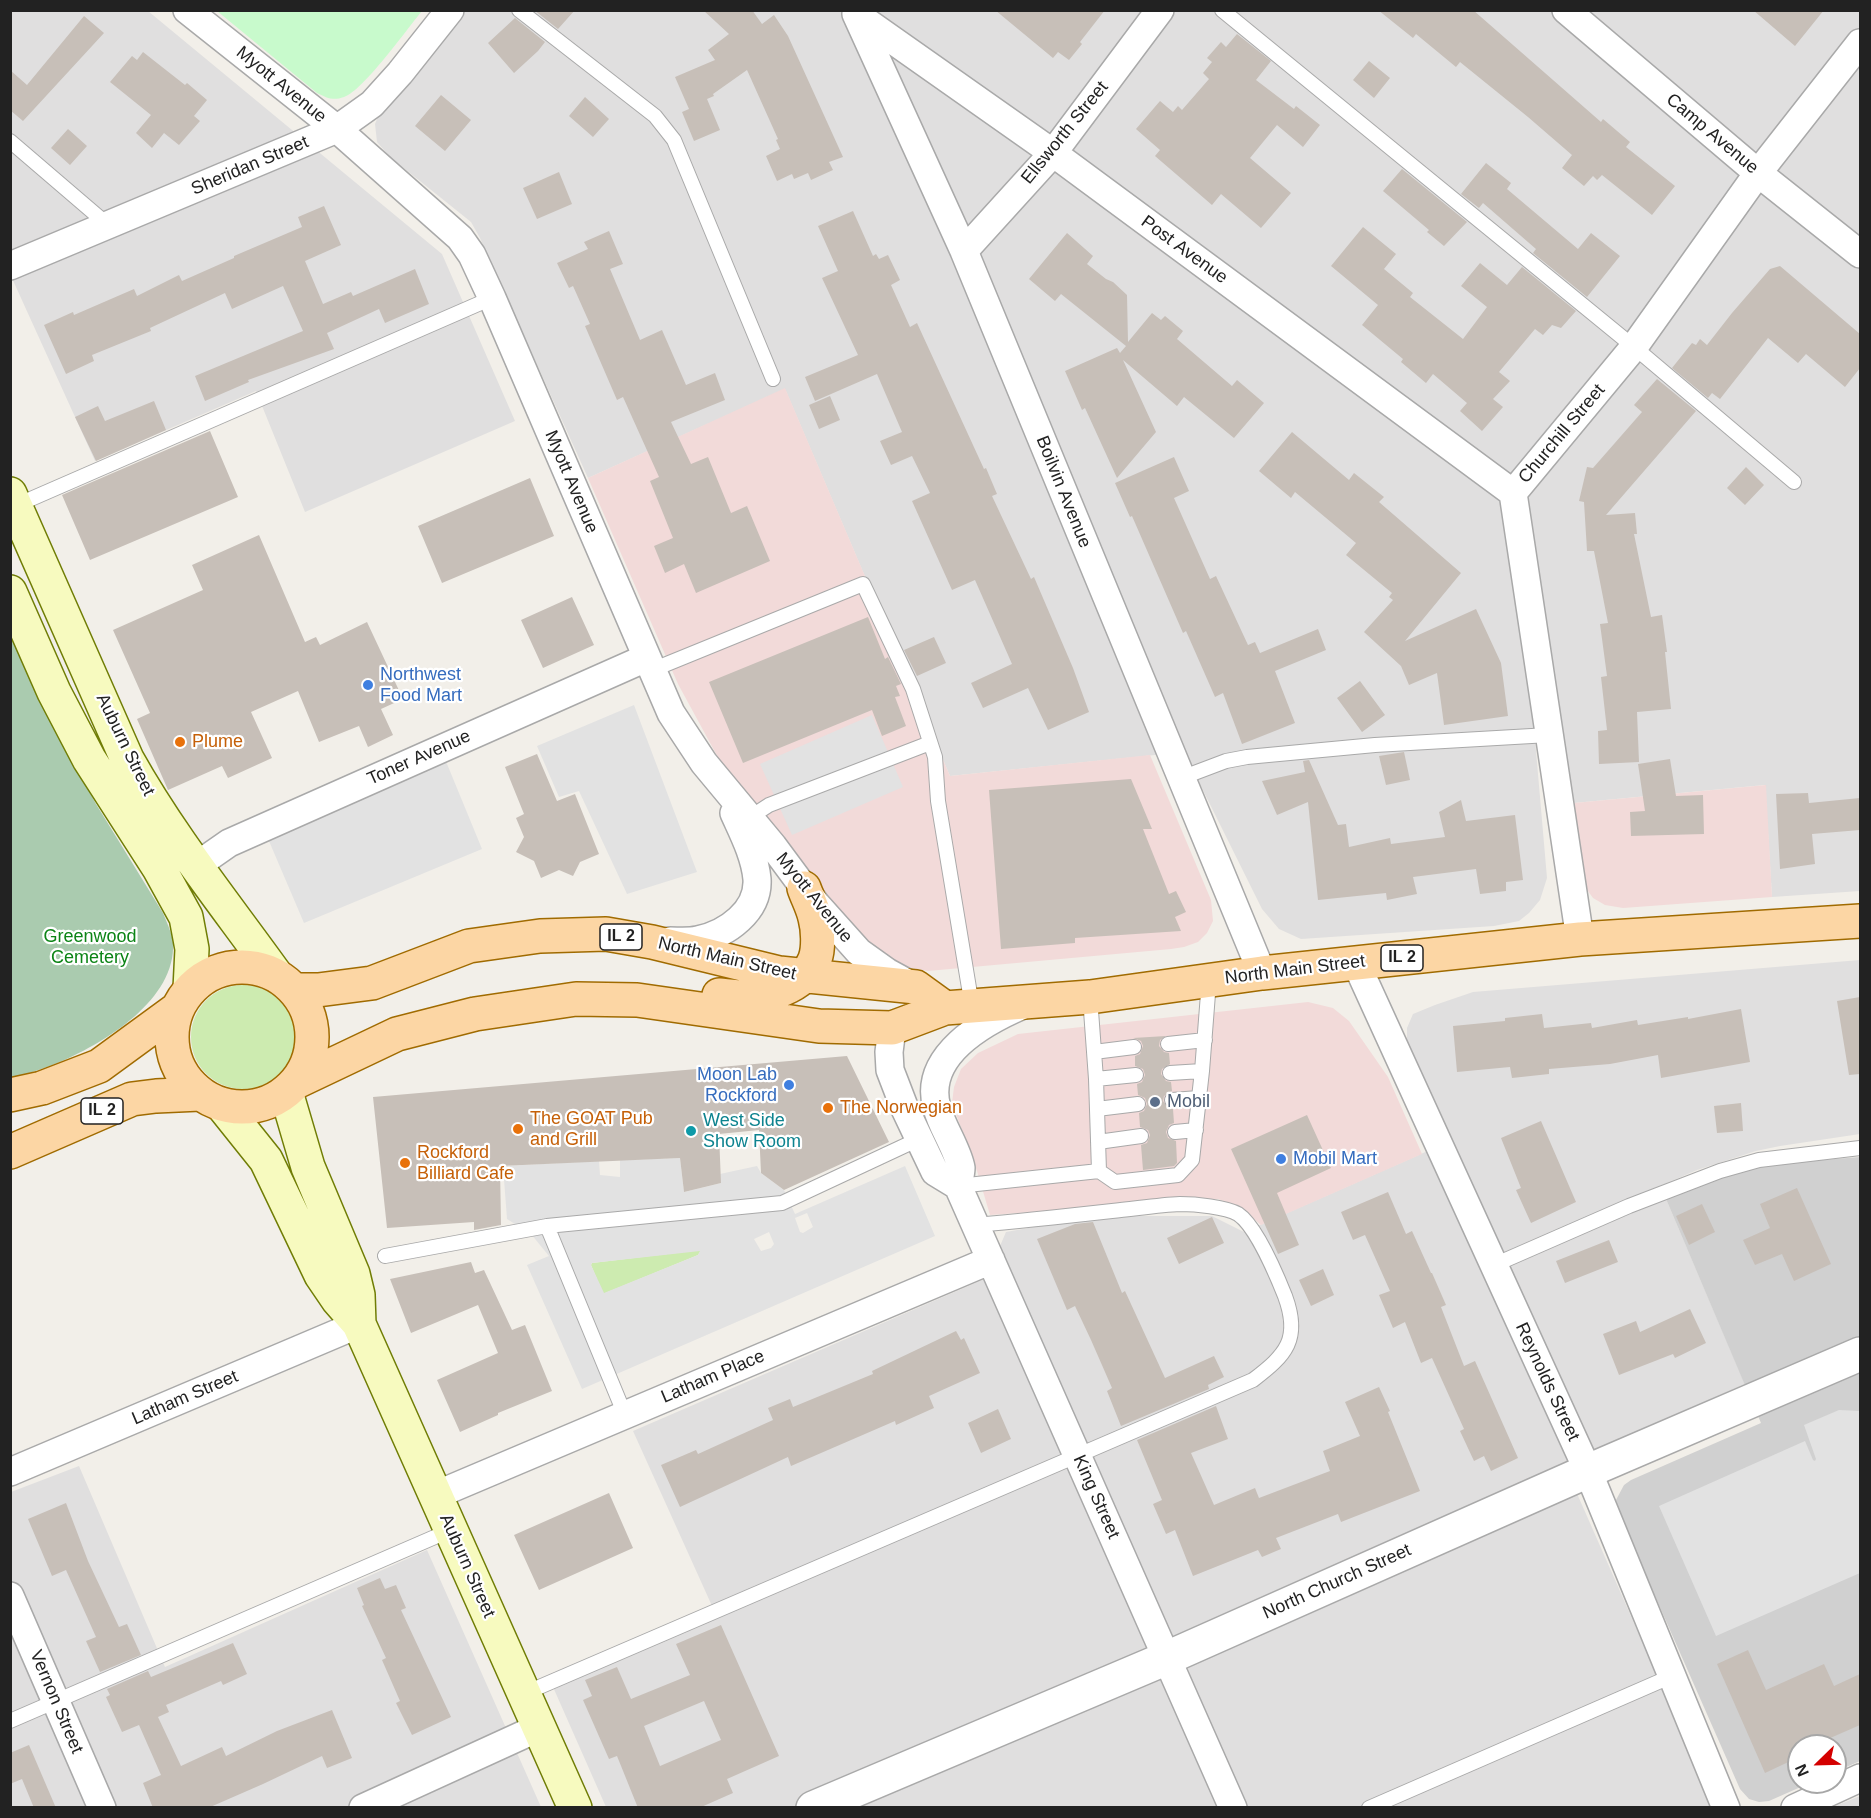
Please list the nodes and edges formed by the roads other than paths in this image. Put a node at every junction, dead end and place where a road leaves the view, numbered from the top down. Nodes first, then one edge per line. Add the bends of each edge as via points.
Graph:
1 (187, 10) edge
2 (450, 10) edge
3 (519, 10) edge
4 (1160, 10) edge
5 (1222, 10) edge
6 (1566, 10) edge
7 (854, 12) edge
8 (1860, 43) edge
9 (337, 129) junction
10 (10, 141) edge
11 (1053, 153) junction
12 (1758, 173) junction
13 (108, 225) junction
14 (964, 251) junction
15 (1860, 254) edge
16 (10, 267) edge
17 (492, 298) junction
18 (1634, 348) junction
19 (773, 379) dead end
20 (1794, 482) dead end
21 (1513, 493) junction
22 (14, 499) edge
23 (10, 592) edge
24 (649, 664) junction
25 (1549, 735) junction
26 (930, 743) junction
27 (1181, 778) junction
28 (720, 782) junction
29 (749, 818) junction
30 (196, 866) junction
31 (804, 888) junction
32 (1860, 921) edge
33 (1580, 939) junction
34 (652, 942) junction
35 (1356, 963) junction
36 (1262, 973) junction
37 (805, 976) junction
38 (1209, 981) junction
39 (285, 983) junction
40 (916, 987) junction
41 (1090, 997) junction
42 (184, 999) junction
43 (637, 1000) junction
44 (1030, 1002) junction
45 (958, 1007) junction
46 (892, 1028) junction
47 (1205, 1040) junction
48 (1168, 1044) dead end
49 (1134, 1047) dead end
50 (1094, 1052) junction
51 (1202, 1071) junction
52 (1170, 1073) dead end
53 (1136, 1075) dead end
54 (1096, 1079) junction
55 (291, 1087) junction
56 (10, 1095) edge
57 (1199, 1098) junction
58 (211, 1100) junction
59 (1172, 1100) dead end
60 (1138, 1104) dead end
61 (1097, 1109) junction
62 (1196, 1130) junction
63 (1175, 1132) dead end
64 (1141, 1136) dead end
65 (919, 1140) junction
66 (1098, 1142) junction
67 (1860, 1148) edge
68 (10, 1152) edge
69 (1099, 1171) junction
70 (958, 1186) junction
71 (547, 1226) junction
72 (976, 1226) junction
73 (385, 1256) dead end
74 (991, 1260) junction
75 (1494, 1265) junction
76 (358, 1324) junction
77 (1860, 1354) edge
78 (625, 1414) junction
79 (1077, 1455) junction
80 (1588, 1471) junction
81 (10, 1472) edge
82 (435, 1495) junction
83 (451, 1530) junction
84 (10, 1596) edge
85 (1167, 1658) junction
86 (1672, 1676) junction
87 (523, 1694) junction
88 (55, 1702) junction
89 (10, 1721) edge
90 (538, 1728) junction
91 (1860, 1778) edge
92 (102, 1808) edge
93 (363, 1808) edge
94 (575, 1808) edge
95 (813, 1808) edge
96 (1233, 1808) edge
97 (1369, 1808) edge
98 (1726, 1808) edge
99 (1795, 1808) edge

1 - 9 street, Myott Avenue
2 - 9 street, Sheridan Street via 372,104
3 - 19 lane via 654,116 674,140
4 - 11 street, Ellsworth Street
5 - 18 lane
6 - 12 street, Camp Avenue
7 - 11 street, Post Avenue
7 - 14 street, Boilvin Avenue
8 - 12 street, Churchill Street
9 - 13 street, Sheridan Street
9 - 17 street, Myott Avenue via 460,238
10 - 13 lane
11 - 14 street, Ellsworth Street
11 - 21 street, Post Avenue
12 - 15 street, Camp Avenue
12 - 18 street, Churchill Street
13 - 16 street, Sheridan Street
14 - 27 street, Boilvin Avenue
17 - 22 lane
17 - 24 street, Myott Avenue
18 - 20 lane
18 - 21 street, Churchill Street
21 - 25 street, Churchill Street
22 - 30 main road, Auburn Street via 127,759
23 - 42 main road, Auburn Street via 89,759 186,917 192,949
24 - 26 lane via 863,584 913,689
24 - 28 street, Myott Avenue via 671,713
24 - 30 street, Toner Avenue via 229,843
25 - 27 lane via 1247,757
25 - 33 street, Churchill Street
26 - 29 lane via 769,805
26 - 45 lane via 935,757
27 - 36 street, Boilvin Avenue
28 - 29 street, Myott Avenue
28 - 34 street via 748,844 757,879 754,897 746,913 712,936
29 - 31 street, Myott Avenue
30 - 39 main road, Auburn Street
31 - 37 main road via 815,918 817,939 815,959
31 - 40 street, Myott Avenue via 859,952
32 - 33 main road, North Main Street / IL 2
33 - 35 main road, North Main Street / IL 2
34 - 37 main road, North Main Street / IL 2
34 - 39 main road, North Main Street / IL 2 via 606,934 540,936 469,946 372,983 318,990
35 - 36 main road, North Main Street / IL 2
35 - 75 street, Reynolds Street
36 - 38 main road, North Main Street / IL 2
37 - 40 main road, North Main Street / IL 2
37 - 43 main road via 768,995 670,993
38 - 41 main road, North Main Street / IL 2
38 - 47 lane
39 - 42 main road via 255,968 231,967 209,974
39 - 55 main road via 307,1009 312,1031 311,1054 302,1075
40 - 45 main road
41 - 44 main road, North Main Street / IL 2
41 - 50 lane
42 - 56 main road, IL 2 via 99,1066 42,1088
42 - 58 main road via 171,1032 174,1056 184,1077
43 - 46 main road, North Main Street / IL 2 via 819,1026
43 - 55 main road, North Main Street / IL 2 via 576,999 475,1014 397,1034
44 - 45 main road, North Main Street / IL 2
44 - 70 street, King Street via 969,1034 943,1063 937,1078 937,1108 961,1169
45 - 46 main road, North Main Street / IL 2
46 - 65 street via 890,1070
47 - 48 lane
47 - 51 lane
49 - 50 lane
50 - 54 lane
51 - 52 lane
51 - 57 lane
53 - 54 lane
54 - 61 lane
55 - 58 main road via 267,1103 244,1108
55 - 76 main road, Auburn Street via 308,1167 353,1275
57 - 59 lane
57 - 62 lane
58 - 68 main road, IL 2 via 156,1096 132,1099
58 - 76 main road, Auburn Street via 266,1160 321,1275
60 - 61 lane
61 - 66 lane
62 - 63 lane
62 - 69 lane via 1192,1160 1178,1175 1115,1182
64 - 66 lane
65 - 70 street via 935,1172
65 - 71 lane via 782,1203
66 - 69 lane
67 - 75 lane via 1759,1160 1720,1171
69 - 70 lane
70 - 72 street, King Street
71 - 73 lane
71 - 78 lane
72 - 74 street, King Street
72 - 79 lane via 1180,1204 1223,1209 1238,1214 1252,1229 1279,1280 1291,1313 1292,1333 1276,1362 1253,1380 1221,1395
74 - 78 street, Latham Place
74 - 79 street, King Street
75 - 80 street, Reynolds Street
76 - 81 street, Latham Street
76 - 82 main road, Auburn Street
77 - 80 street, North Church Street
78 - 82 street, Latham Place
79 - 85 street, King Street
79 - 87 lane
80 - 85 street, North Church Street
80 - 86 street, Reynolds Street
82 - 83 main road, Auburn Street
83 - 87 main road, Auburn Street
83 - 88 lane
84 - 88 street, Vernon Street
85 - 95 street, North Church Street
85 - 96 street, King Street
86 - 97 lane
86 - 98 street, Reynolds Street
87 - 90 main road, Auburn Street
88 - 89 lane
88 - 92 street, Vernon Street
90 - 93 street
90 - 94 main road, Auburn Street
91 - 99 street

